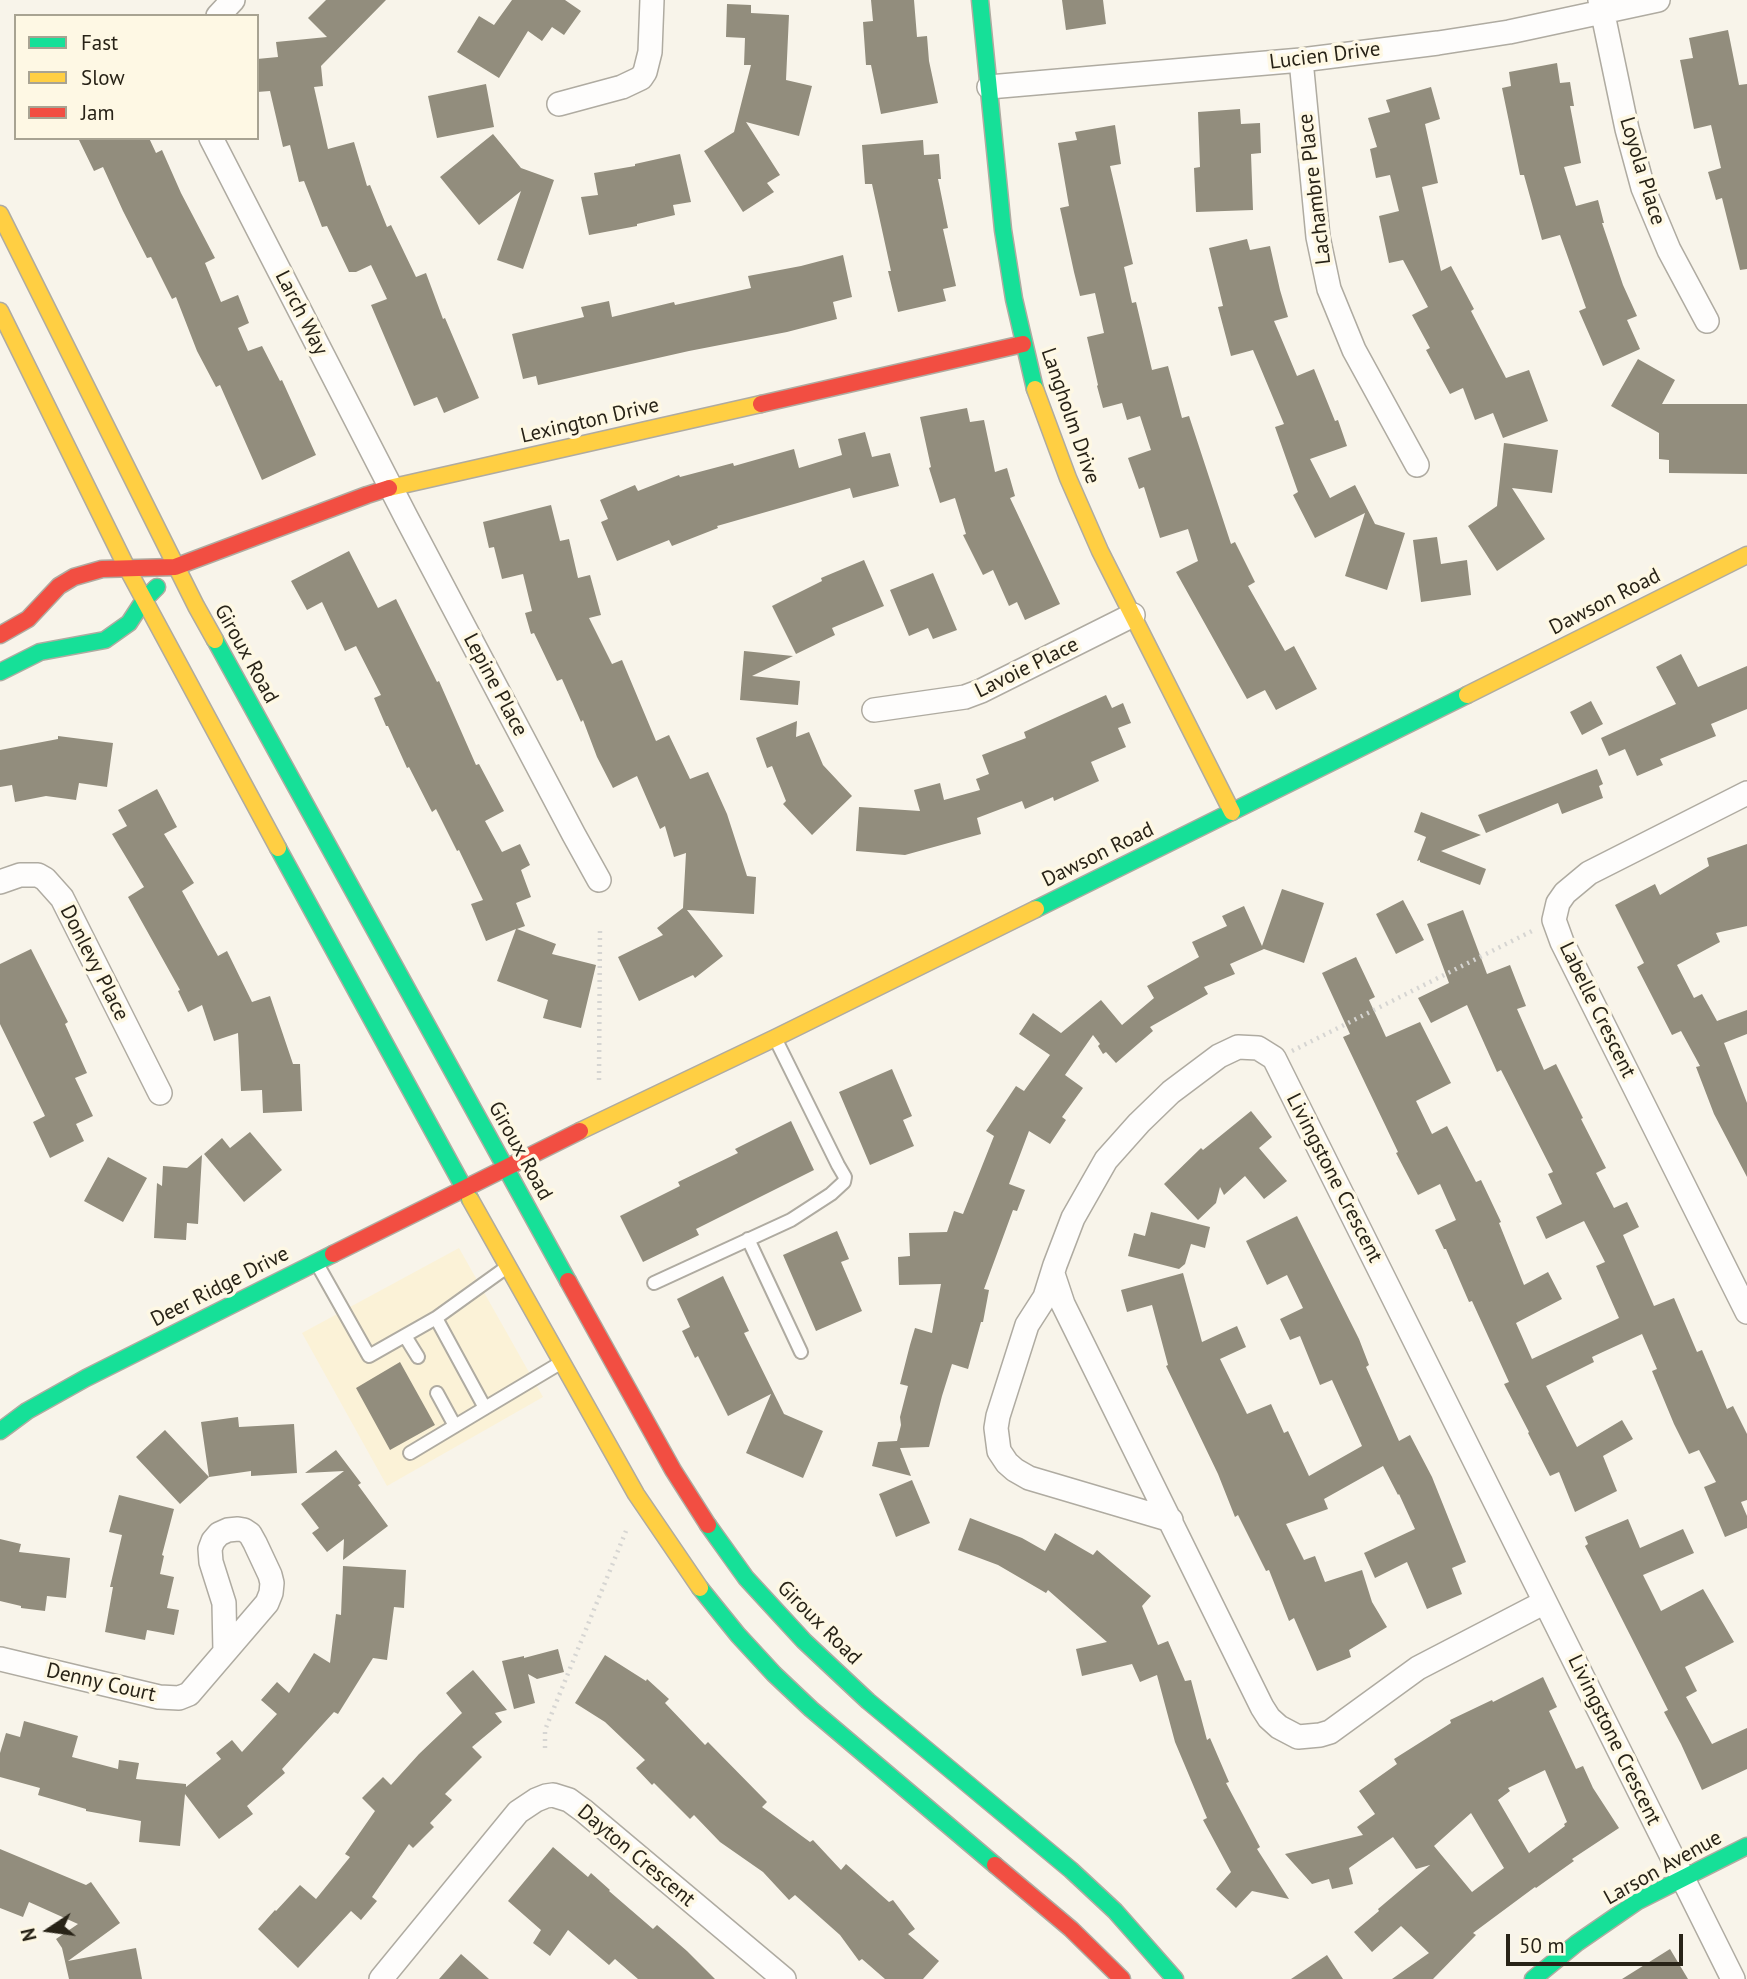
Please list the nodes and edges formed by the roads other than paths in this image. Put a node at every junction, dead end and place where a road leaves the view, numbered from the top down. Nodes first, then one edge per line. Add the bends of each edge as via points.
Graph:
1 (233, 0) edge
2 (652, 0) edge
3 (980, 0) edge
4 (1658, 0) edge
5 (1601, 6) edge
6 (220, 14) edge
7 (1301, 60) junction
8 (989, 87) junction
9 (559, 104) dead end
10 (212, 140) edge
11 (0, 214) edge
12 (0, 311) edge
13 (1707, 321) dead end
14 (1023, 344) junction
15 (1417, 465) dead end
16 (391, 488) junction
17 (1747, 555) edge
18 (175, 567) junction
19 (127, 568) junction
20 (144, 600) junction
21 (1133, 615) junction
22 (0, 635) edge
23 (0, 672) edge
24 (874, 710) dead end
25 (1747, 793) edge
26 (1232, 812) junction
27 (600, 880) dead end
28 (0, 882) edge
29 (775, 1038) junction
30 (160, 1093) dead end
31 (505, 1167) junction
32 (464, 1188) junction
33 (748, 1239) junction
34 (315, 1262) junction
35 (509, 1266) junction
36 (1053, 1275) junction
37 (654, 1283) dead end
38 (1747, 1312) edge
39 (436, 1318) junction
40 (405, 1336) junction
41 (801, 1352) dead end
42 (418, 1357) dead end
43 (562, 1362) junction
44 (437, 1393) dead end
45 (485, 1408) junction
46 (455, 1426) junction
47 (0, 1431) edge
48 (410, 1453) dead end
49 (1171, 1520) junction
50 (1545, 1602) junction
51 (225, 1652) junction
52 (0, 1659) edge
53 (1747, 1846) edge
54 (1682, 1878) junction
55 (380, 1979) edge
56 (784, 1979) edge
57 (1122, 1979) edge
58 (1175, 1979) edge
59 (1533, 1979) edge
60 (1733, 1979) edge

1 - 6 street
2 - 9 street via 650,52 641,78
3 - 8 main road, Langholm Drive
4 - 5 street, Lucien Drive
5 - 7 street, Lucien Drive via 1485,35
5 - 13 street, Loyola Place via 1643,188
7 - 8 street, Lucien Drive
7 - 15 street, Lachambre Place via 1318,237 1329,289 1354,350
8 - 14 main road, Langholm Drive via 1003,230
10 - 16 street, Larch Way
11 - 18 main road, Giroux Road
12 - 19 main road
14 - 16 main road, Lexington Drive
14 - 21 main road, Langholm Drive via 1068,478
16 - 18 main road, Lexington Drive
16 - 27 street, Lepine Place
17 - 26 main road, Dawson Road
18 - 19 main road
18 - 20 main road
18 - 31 main road, Giroux Road
19 - 20 main road
19 - 22 main road via 74,577 59,586 29,619
20 - 23 main road via 129,623 104,640 40,652
20 - 32 main road
21 - 24 street, Lavoie Place via 965,698
21 - 26 main road, Langholm Drive
25 - 38 street, Labelle Crescent via 1581,878 1558,903 1555,920
26 - 29 main road, Dawson Road
28 - 30 street, Donlevy Place via 38,875 62,898
29 - 31 main road, Dawson Road
29 - 33 lane via 845,1177 831,1194 791,1220
31 - 32 main road, Dawson Road
31 - 58 main road, Giroux Road via 673,1470 746,1578 858,1691 1072,1870
32 - 34 main road, Deer Ridge Drive
32 - 35 main road
33 - 37 lane
33 - 41 lane
34 - 40 lane via 369,1356
34 - 47 main road, Deer Ridge Drive via 86,1378
35 - 39 lane
35 - 43 main road
36 - 49 street via 1063,1304
36 - 49 street, Livingstone Crescent via 1027,1325 998,1416 999,1451 1007,1463 1029,1478
36 - 50 street, Livingstone Crescent via 1073,1218 1122,1141 1171,1093 1219,1056 1238,1047 1264,1051 1274,1058
39 - 40 lane
39 - 45 lane
40 - 42 lane
43 - 45 lane
43 - 57 main road via 643,1505 738,1635 811,1709 1071,1929
44 - 46 lane
45 - 46 lane
46 - 48 lane
49 - 50 street via 1262,1707 1279,1727 1298,1737 1330,1732 1418,1668
50 - 54 street, Livingstone Crescent
51 - 51 street, Denny Court via 267,1603 272,1583 250,1534 238,1529 219,1534 210,1549 223,1594
51 - 52 street, Denny Court via 189,1694 179,1698
53 - 54 main road, Larson Avenue
54 - 59 main road, Larson Avenue via 1638,1901
54 - 60 street, Livingstone Crescent
55 - 56 street, Dayton Crescent via 519,1812 553,1795 584,1811

